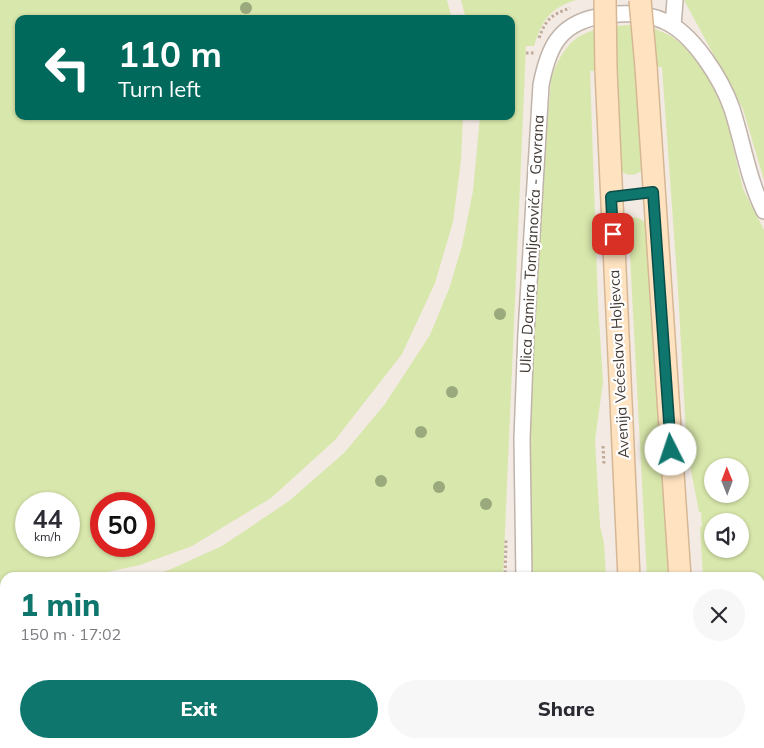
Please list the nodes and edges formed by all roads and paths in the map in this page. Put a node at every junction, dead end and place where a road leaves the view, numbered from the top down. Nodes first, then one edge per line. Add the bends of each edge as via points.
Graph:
1 (605, 0) edge
2 (640, 0) edge
3 (675, 0) edge
4 (673, 26) junction
5 (526, 53) dead end
6 (534, 53) dead end
7 (653, 192) junction
8 (611, 197) junction
9 (764, 210) edge
10 (524, 572) edge
11 (628, 572) edge
12 (680, 572) edge

1 - 8 main road, Avenija Većeslava Holjevca, bridge
2 - 7 main road, bridge
3 - 4 street
4 - 9 street, Ulica Damira Tomljanovića - Gavrana via 702,54 732,108
4 - 10 street, Ulica Damira Tomljanovića - Gavrana via 660,19 632,14 585,20 563,33 552,46 545,63 541,84 526,333 522,439
5 - 6 path
7 - 8 lane
7 - 12 main road
8 - 11 main road, Avenija Većeslava Holjevca

